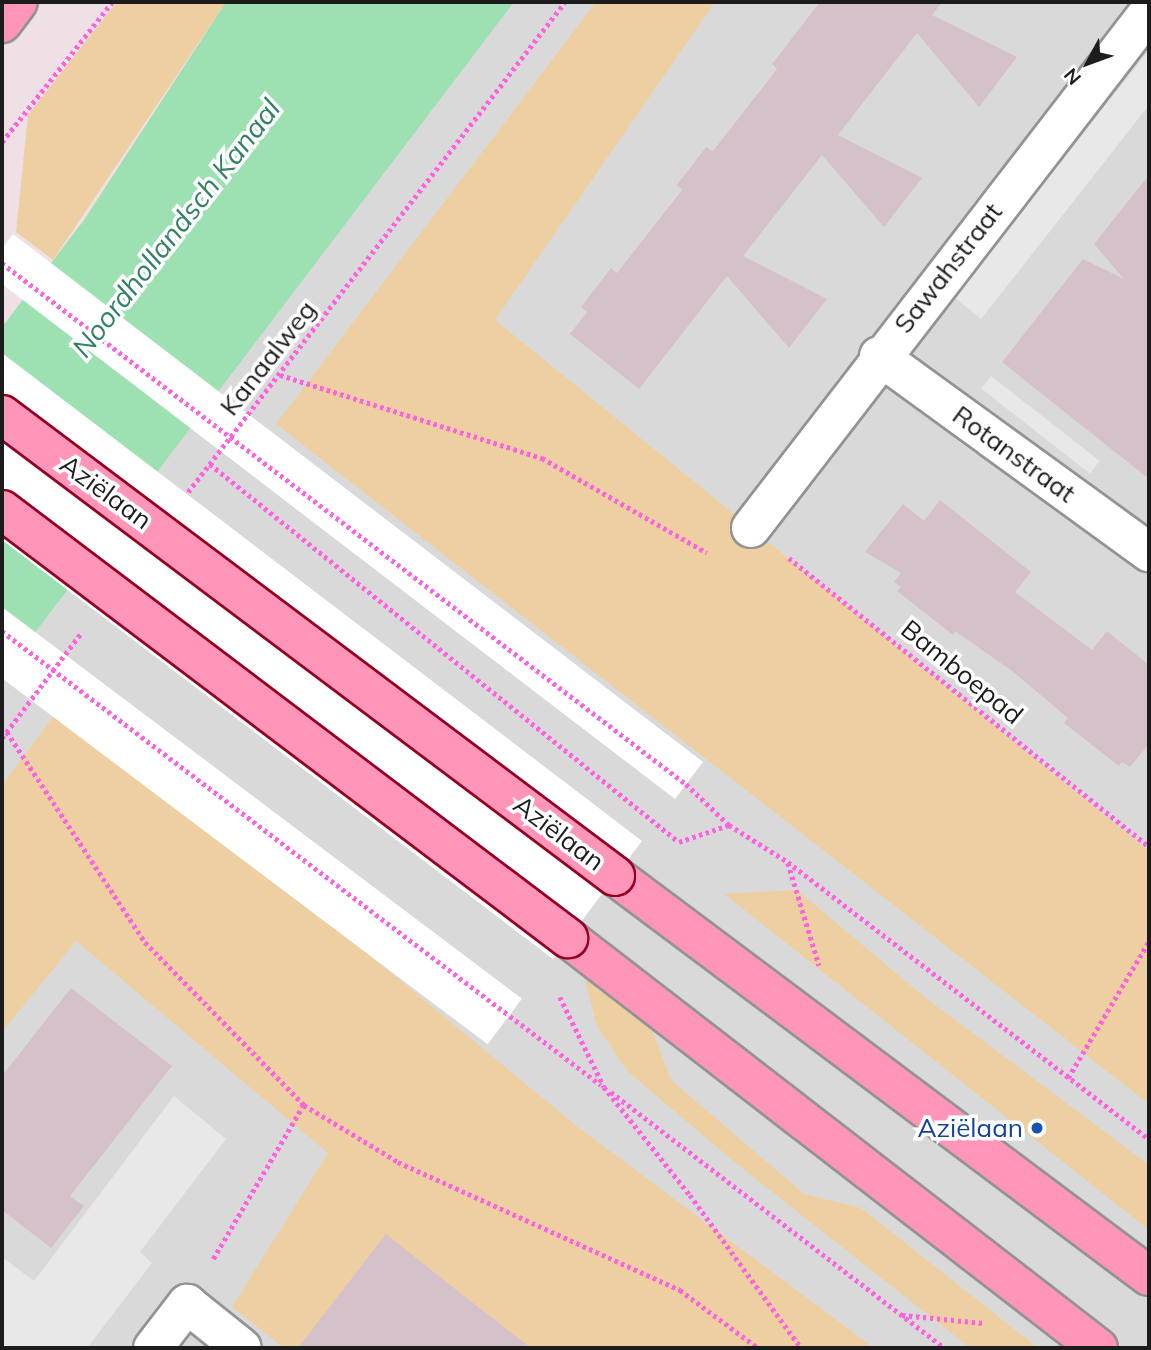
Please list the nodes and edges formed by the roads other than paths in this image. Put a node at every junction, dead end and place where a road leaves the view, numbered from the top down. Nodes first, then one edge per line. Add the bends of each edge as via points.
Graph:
1 (18, 2) edge
2 (1149, 12) edge
3 (2, 23) edge
4 (879, 356) junction
5 (2, 415) edge
6 (2, 510) edge
7 (751, 528) road end
8 (1149, 552) edge
9 (1149, 1276) edge
10 (153, 1348) edge
11 (242, 1348) edge
12 (1098, 1348) edge

1 - 3 main road
2 - 4 street, Sawahstraat
4 - 7 street, Sawahstraat
4 - 8 street, Rotanstraat
5 - 9 main road, Aziëlaan, bridge
6 - 12 main road, bridge via 568,938
10 - 11 street via 187,1304

